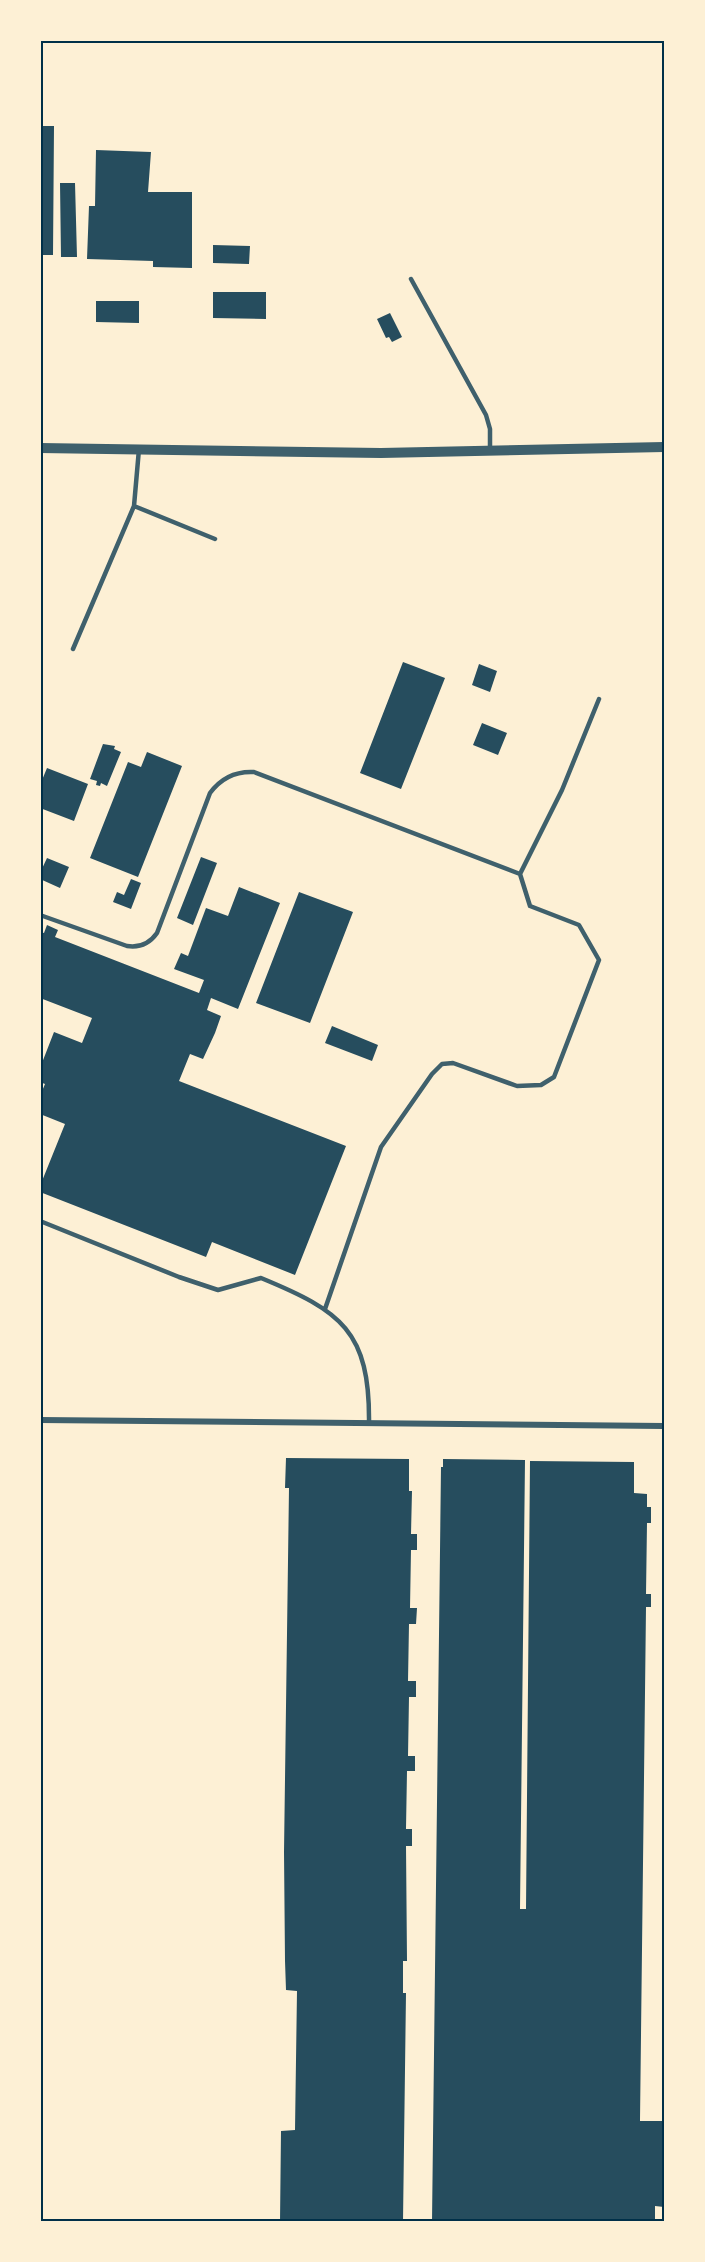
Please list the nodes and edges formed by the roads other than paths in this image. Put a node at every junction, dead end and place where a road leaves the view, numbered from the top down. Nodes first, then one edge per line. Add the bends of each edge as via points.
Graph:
1 (411, 279) dead end
2 (664, 447) edge
3 (40, 448) edge
4 (139, 449) junction
5 (490, 451) junction
6 (134, 506) junction
7 (215, 539) dead end
8 (73, 649) dead end
9 (599, 699) dead end
10 (520, 874) junction
11 (40, 915) edge
12 (40, 1221) edge
13 (325, 1309) junction
14 (40, 1420) edge
15 (369, 1424) junction
16 (664, 1426) edge

1 - 5 lane via 486,415
2 - 5 street
3 - 4 street
4 - 5 street
4 - 6 lane
6 - 7 lane
6 - 8 lane
9 - 10 lane via 562,790
10 - 11 lane via 254,772 245,772 228,776 210,793 157,933 150,941 127,946
10 - 13 lane via 530,906 579,925 599,960 554,1077 541,1085 517,1086 453,1063 442,1064 432,1074 381,1147
12 - 13 lane via 218,1290 261,1278
13 - 15 lane via 350,1334 363,1361 369,1390
14 - 15 street
15 - 16 street

